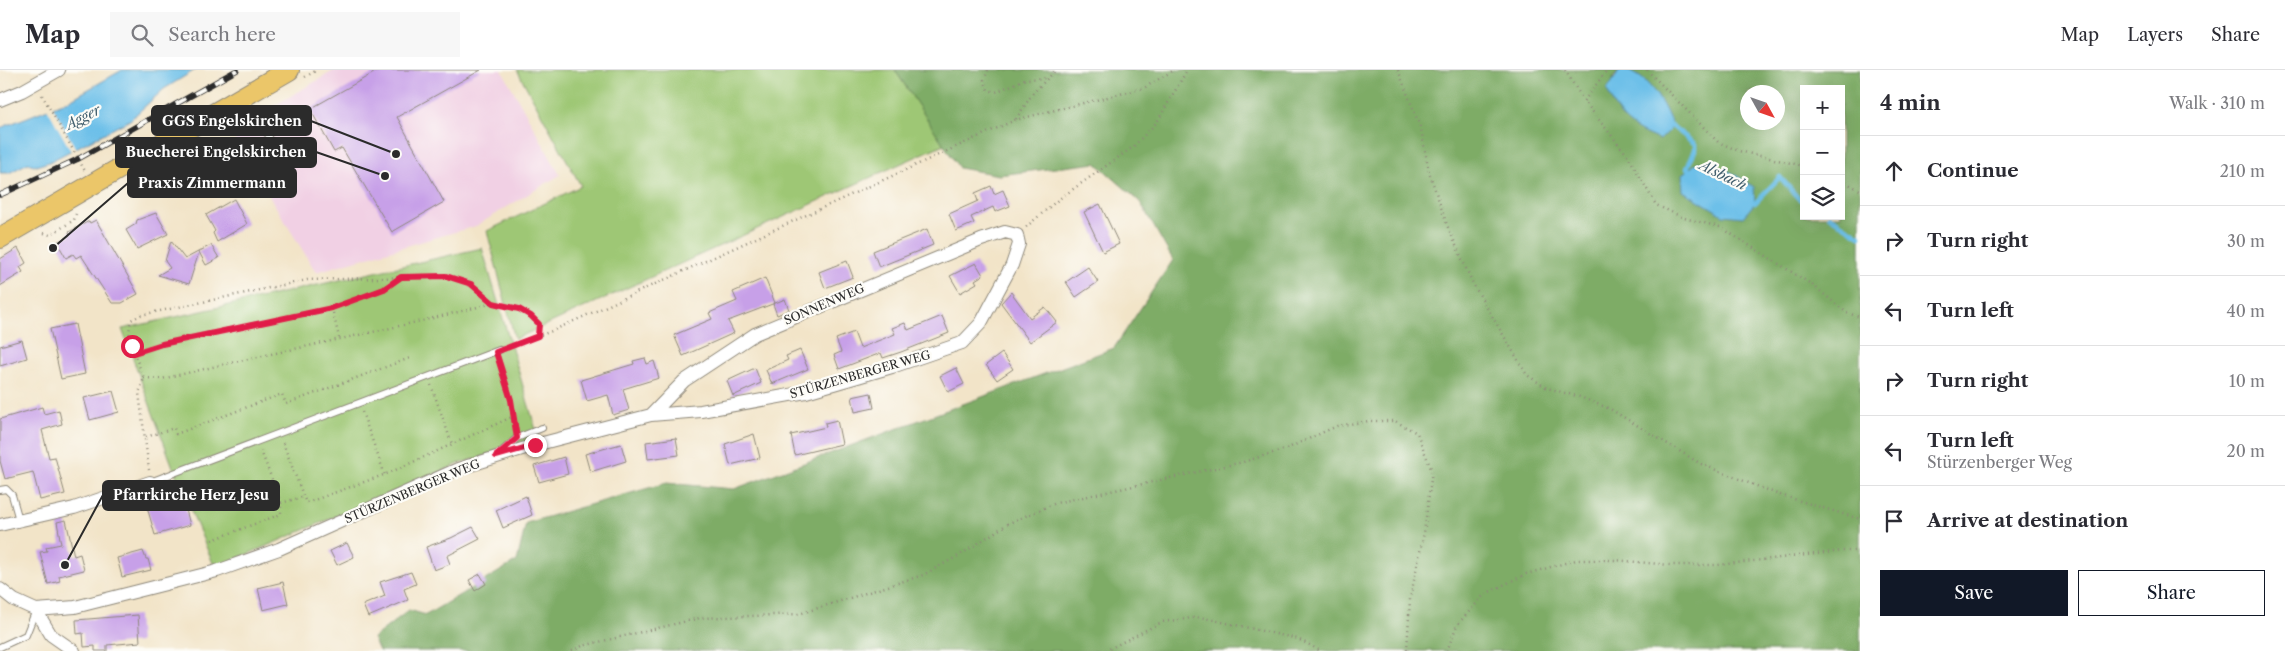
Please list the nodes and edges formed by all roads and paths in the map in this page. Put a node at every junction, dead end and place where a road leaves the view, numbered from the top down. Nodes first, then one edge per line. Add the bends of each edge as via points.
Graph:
1 (59, 70) edge
2 (289, 70) edge
3 (988, 70) edge
4 (1056, 70) edge
5 (1174, 70) edge
6 (1187, 70) edge
7 (1398, 70) edge
8 (1565, 70) edge
9 (1607, 70) edge
10 (1648, 70) edge
11 (1048, 78) junction
12 (39, 90) dead end
13 (243, 97) junction
14 (0, 100) edge
15 (1584, 101) junction
16 (1015, 120) junction
17 (268, 136) dead end
18 (1800, 165) edge
19 (86, 172) dead end
20 (1845, 182) edge
21 (1860, 190) edge
22 (1017, 235) junction
23 (0, 238) edge
24 (401, 277) junction
25 (493, 303) junction
26 (332, 308) junction
27 (1860, 317) edge
28 (538, 336) junction
29 (339, 338) junction
30 (497, 351) junction
31 (134, 353) junction
32 (410, 358) dead end
33 (428, 377) junction
34 (144, 378) junction
35 (359, 403) junction
36 (651, 415) junction
37 (514, 416) junction
38 (542, 428) dead end
39 (280, 434) junction
40 (146, 437) junction
41 (517, 438) junction
42 (258, 442) junction
43 (452, 444) junction
44 (496, 456) junction
45 (385, 474) junction
46 (150, 482) junction
47 (0, 490) edge
48 (302, 496) junction
49 (281, 503) junction
50 (1860, 519) edge
51 (19, 520) junction
52 (0, 525) edge
53 (212, 540) dead end
54 (1860, 551) edge
55 (0, 589) edge
56 (36, 610) junction
57 (0, 646) edge
58 (74, 651) edge
59 (572, 651) edge
60 (1105, 651) edge
61 (1321, 651) edge
62 (1407, 651) edge
63 (1447, 651) edge

1 - 14 street
2 - 13 main road
3 - 11 path via 984,80 988,90 996,92 1025,79
4 - 11 path
5 - 16 path via 1144,88
6 - 22 path via 1157,122 1133,147 1059,199
7 - 50 path via 1420,129 1429,172 1446,225 1473,284 1527,375 1547,388 1610,409 1701,464 1778,494
8 - 15 path
9 - 15 path
10 - 18 path via 1718,142 1739,151
11 - 16 path via 1033,93
12 - 19 path
13 - 17 lane
13 - 23 main road
15 - 27 path via 1628,156 1656,205 1684,218 1720,227 1814,286 1847,313
16 - 28 path
20 - 21 path
22 - 36 street, SONNENWEG via 1005,232 980,240 755,334 684,381
22 - 36 street, STÜRZENBERGER WEG via 1019,244 1012,265 981,323 962,343 806,392 701,412
24 - 25 path via 446,276 471,284
24 - 26 path via 384,289
24 - 31 path via 307,280 141,315 131,320 129,332
25 - 28 path via 519,309 531,316 539,324
25 - 29 path
26 - 29 path
26 - 31 path via 162,344
28 - 30 path
29 - 34 path via 162,379
30 - 33 lane
30 - 37 path
31 - 34 path
32 - 40 path via 286,404 282,394 176,434 174,428
33 - 35 lane
33 - 43 path
34 - 40 path via 139,393
35 - 39 lane
35 - 45 path
36 - 44 street, STÜRZENBERGER WEG
37 - 41 path
37 - 43 path
38 - 41 lane
39 - 42 lane
39 - 48 path
40 - 46 path
41 - 44 lane
42 - 46 lane
42 - 49 path
43 - 45 path
44 - 56 street, STÜRZENBERGER WEG via 458,469 279,549 217,571 75,607
45 - 48 path via 306,503
46 - 51 street via 74,508
47 - 51 lane via 6,489 12,495
48 - 49 path
49 - 53 path via 281,514
51 - 52 street
54 - 63 path via 1718,565 1576,560 1526,574 1485,594 1458,625
55 - 56 street
56 - 57 lane via 26,635
56 - 58 street via 51,635
59 - 62 path via 700,618 799,614 923,575 1008,523 1056,502 1243,462 1286,449 1337,426 1368,421 1395,421 1417,433 1432,471 1424,534 1410,599
60 - 61 path via 1162,622 1200,617 1298,639

